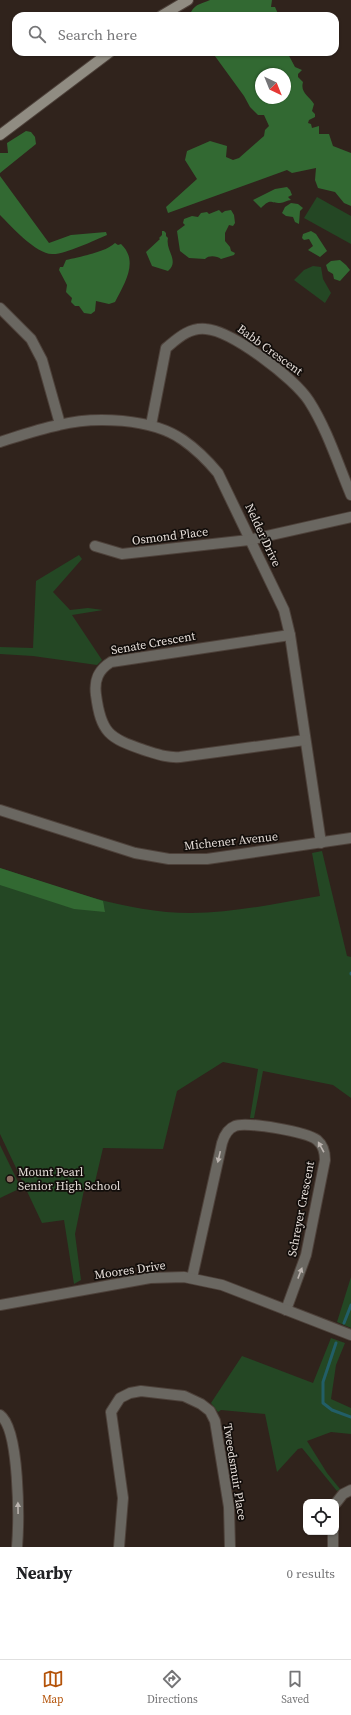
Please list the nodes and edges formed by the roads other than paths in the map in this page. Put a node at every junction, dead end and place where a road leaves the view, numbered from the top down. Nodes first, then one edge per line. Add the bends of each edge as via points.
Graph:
1 (188, 0) edge
2 (168, 12) edge
3 (105, 56) edge
4 (0, 135) edge
5 (0, 308) edge
6 (60, 424) junction
7 (151, 425) junction
8 (0, 442) edge
9 (351, 495) edge
10 (351, 517) edge
11 (249, 540) junction
12 (95, 546) dead end
13 (290, 635) junction
14 (305, 740) junction
15 (0, 810) edge
16 (351, 838) edge
17 (321, 843) junction
18 (192, 1278) junction
19 (0, 1305) edge
20 (286, 1310) junction
21 (351, 1335) edge
22 (0, 1415) edge
23 (351, 1490) edge
24 (339, 1500) edge
25 (333, 1535) edge
26 (17, 1547) edge
27 (120, 1547) edge
28 (230, 1547) edge
29 (333, 1547) edge

1 - 2 main road
3 - 4 main road
5 - 6 street via 31,338 42,360
6 - 7 street, Nelder Drive via 108,420
6 - 8 street, Nelder Drive
7 - 9 street, Babb Crescent via 166,348 184,333 195,330 205,329 226,334 283,373 302,391 316,414
7 - 11 street, Nelder Drive via 182,439 204,456 218,473
10 - 11 street, Osmond Place
11 - 12 street, Osmond Place via 122,554
11 - 13 street, Nelder Drive via 284,610
13 - 14 street, Nelder Drive
13 - 14 street, Senate Crescent via 111,662 103,668 96,680 99,715 107,731 116,739 168,757
14 - 17 street, Nelder Drive
15 - 17 street, Michener Avenue via 135,853 169,859 207,859
16 - 17 street, Michener Avenue
18 - 19 street, Moores Drive via 150,1278
18 - 20 street, Moores Drive via 222,1285
20 -> 18 street, Schreyer Crescent via 306,1255 325,1160 320,1144 308,1136 246,1124 235,1126 227,1132 222,1143
20 - 21 street, Moores Drive
26 -> 22 street via 16,1473 9,1428
23 - 24 street
25 - 29 street
27 - 28 street, Tweedsmuir Place via 123,1498 111,1412 120,1398 141,1391 184,1396 201,1404 213,1416 229,1507

